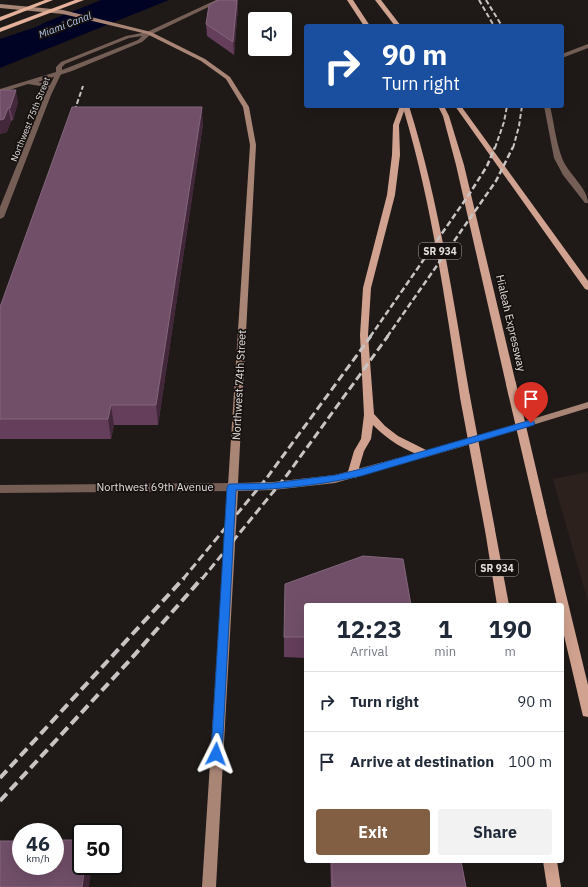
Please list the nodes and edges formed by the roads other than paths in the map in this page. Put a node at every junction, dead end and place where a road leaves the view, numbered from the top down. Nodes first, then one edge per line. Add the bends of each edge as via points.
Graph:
1 (50, 0) edge
2 (81, 0) edge
3 (220, 0) edge
4 (350, 0) edge
5 (378, 0) edge
6 (0, 6) edge
7 (28, 8) junction
8 (52, 11) junction
9 (0, 18) edge
10 (366, 24) edge
11 (396, 24) edge
12 (0, 30) edge
13 (149, 33) junction
14 (588, 46) edge
15 (564, 55) edge
16 (59, 72) junction
17 (24, 83) junction
18 (52, 87) junction
19 (0, 91) edge
20 (402, 108) edge
21 (407, 108) edge
22 (442, 108) edge
23 (459, 108) edge
24 (547, 108) edge
25 (588, 201) edge
26 (0, 217) edge
27 (588, 286) edge
28 (588, 406) edge
29 (369, 415) junction
30 (426, 454) junction
31 (352, 475) junction
32 (232, 487) junction
33 (0, 489) edge
34 (503, 603) edge
35 (562, 603) edge
36 (564, 610) edge
37 (588, 712) edge
38 (550, 863) edge
39 (208, 887) edge
40 (554, 887) edge

1 - 7 highway
2 - 8 highway
3 - 13 street
4 - 10 main road
5 - 11 main road
6 - 7 main road, Northwest 74th Street
7 - 8 main road, Northwest 74th Street
7 - 9 highway
8 - 12 highway
8 - 13 main road, Northwest 74th Street
13 - 16 street via 140,41 70,70
13 - 32 main road, Northwest 74th Street via 204,60 228,78 246,107 253,145
14 - 15 street
16 - 17 street
16 - 18 street, Northwest 75th Street
17 - 18 street
17 - 19 street
18 - 26 street, Northwest 75th Street
20 - 29 main road via 396,125 396,155 391,195 368,279 364,310
21 - 34 main road, SR 934, bridge via 415,133 435,224
22 - 35 main road, Hialeah Expressway, bridge via 460,165
23 - 27 main road
24 - 25 street via 558,158 566,173
28 - 30 main road, Northwest 69th Avenue
29 - 30 main road via 390,436
29 - 31 main road via 366,439 359,451
30 - 31 main road, Northwest 69th Avenue
31 - 32 main road, Northwest 69th Avenue via 293,485
32 - 33 street, Northwest 69th Avenue
32 - 39 main road, Northwest 74th Street
36 - 37 main road, Hialeah Expressway, bridge
38 - 40 main road

